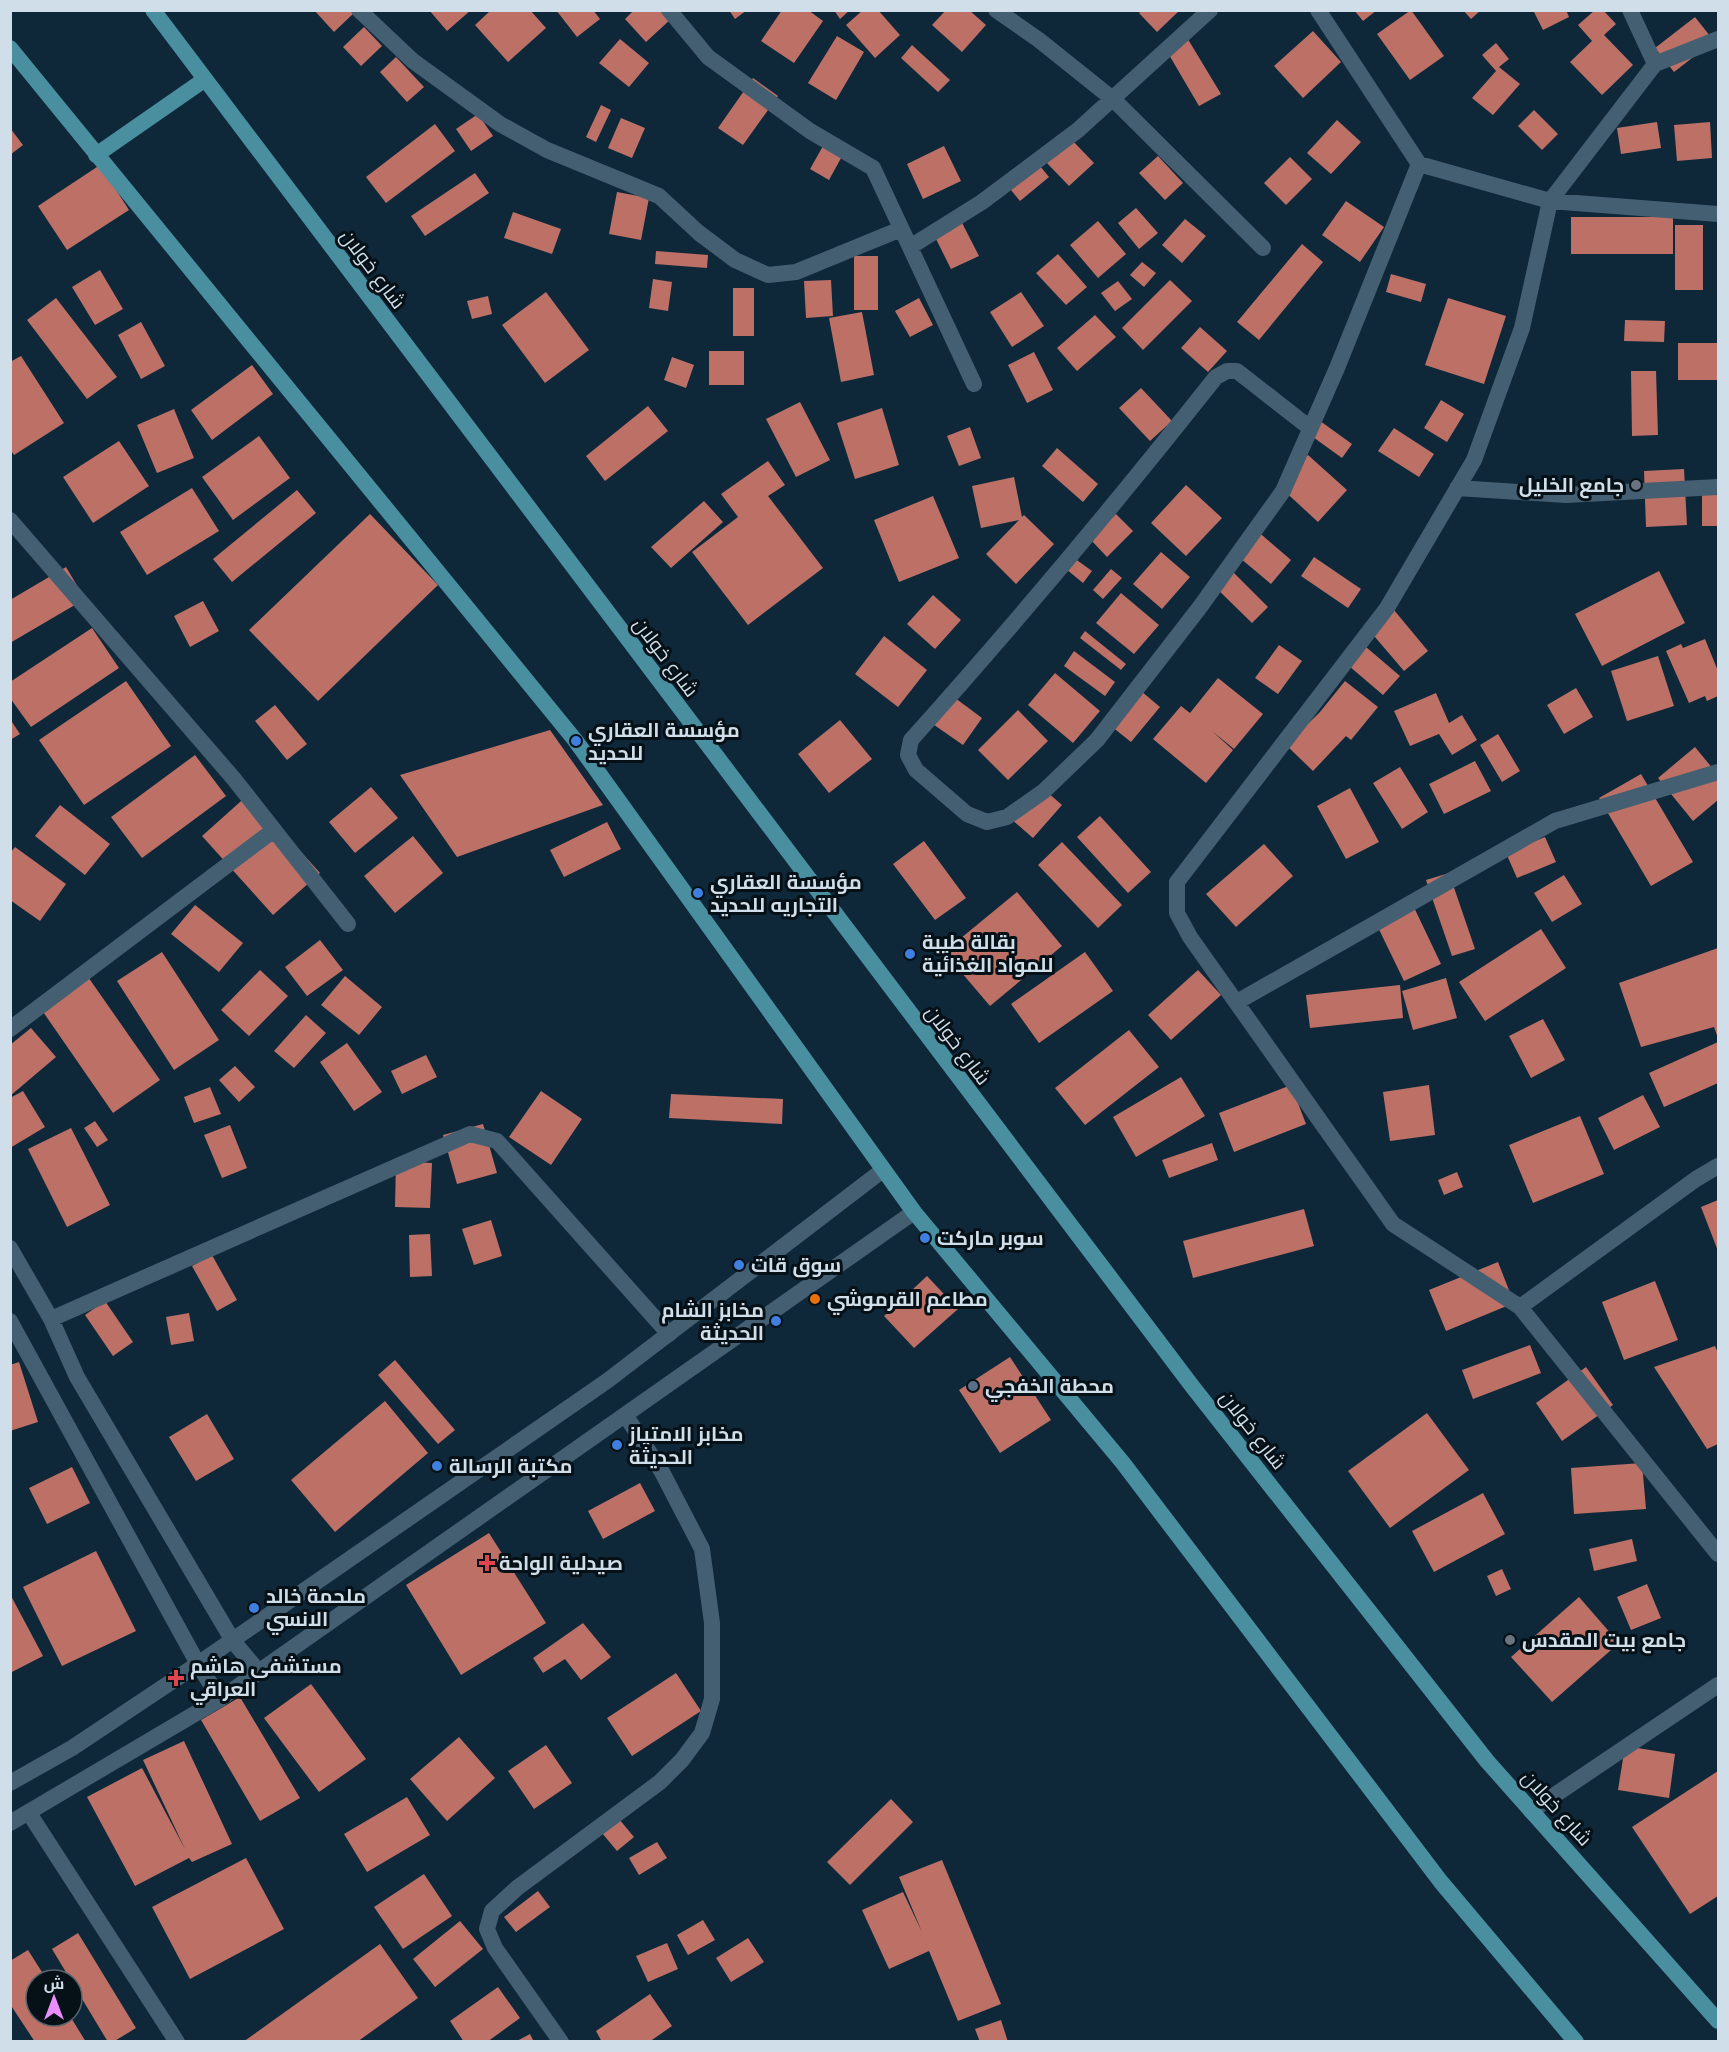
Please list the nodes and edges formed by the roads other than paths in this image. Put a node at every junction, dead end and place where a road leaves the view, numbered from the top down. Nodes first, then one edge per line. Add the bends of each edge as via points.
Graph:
1 (153, 10) edge
2 (358, 10) edge
3 (669, 10) edge
4 (996, 10) edge
5 (1210, 10) edge
6 (1318, 10) edge
7 (1630, 10) edge
8 (1719, 39) edge
9 (10, 48) edge
10 (1655, 64) junction
11 (204, 80) junction
12 (1114, 100) junction
13 (96, 155) junction
14 (1419, 164) junction
15 (1550, 201) junction
16 (1719, 214) edge
17 (902, 229) junction
18 (910, 247) junction
19 (1263, 248) dead end
20 (974, 384) dead end
21 (1310, 428) junction
22 (1719, 486) edge
23 (1458, 488) junction
24 (10, 520) edge
25 (1719, 772) edge
26 (274, 830) junction
27 (348, 924) dead end
28 (1237, 1002) junction
29 (10, 1029) edge
30 (1719, 1166) edge
31 (883, 1170) junction
32 (914, 1212) junction
33 (10, 1248) edge
34 (1520, 1307) junction
35 (51, 1320) junction
36 (10, 1321) edge
37 (669, 1334) junction
38 (626, 1416) junction
39 (1719, 1554) edge
40 (233, 1641) junction
41 (198, 1665) junction
42 (259, 1672) junction
43 (1719, 1684) edge
44 (220, 1699) junction
45 (10, 1783) edge
46 (1531, 1811) junction
47 (29, 1813) junction
48 (10, 1823) edge
49 (1719, 2021) edge
50 (177, 2042) edge
51 (561, 2042) edge
52 (1576, 2042) edge

1 - 11 main road, شارع خولان
2 - 17 street via 413,62 500,124 547,150 658,196 735,260 768,275 796,272
3 - 17 street via 708,57 810,131 873,168
4 - 12 street
5 - 12 street
6 - 14 street
7 - 10 street
8 - 10 street
9 - 13 main road
10 - 15 street
11 - 13 main road
11 - 46 main road, شارع خولان via 1192,1386 1487,1761
12 - 18 street via 982,202
12 - 19 street
13 - 31 main road via 575,740
14 - 15 street
14 - 21 street
15 - 16 street
15 - 23 street via 1522,328 1474,460
17 - 18 street
18 - 20 street
21 - 21 street via 1283,491 1200,607 1097,740 1044,790 1007,817 987,822 967,814 916,770 908,755 911,740 1030,607 1216,377 1237,371
22 - 23 street via 1566,495
23 - 28 street via 1387,608 1177,882 1177,913
24 - 26 street
25 - 28 street via 1555,821
26 - 27 street
26 - 29 street
28 - 34 street via 1393,1224
30 - 34 street
31 - 32 main road
31 - 37 street
32 - 38 street
32 - 52 main road via 1123,1463 1441,1882
33 - 35 street
34 - 39 street
35 - 37 street via 470,1134 497,1141
35 - 40 street via 77,1377
36 - 41 street
37 - 40 street
38 - 42 street
38 - 51 street via 662,1472 702,1549 712,1623 712,1699 702,1733 667,1774 492,1911 487,1929 495,1947
40 - 41 street
40 - 42 street
41 - 44 street
41 - 45 street via 72,1748
42 - 44 street
43 - 46 street
44 - 47 street
46 - 49 main road, شارع خولان
47 - 48 street
47 - 50 street

